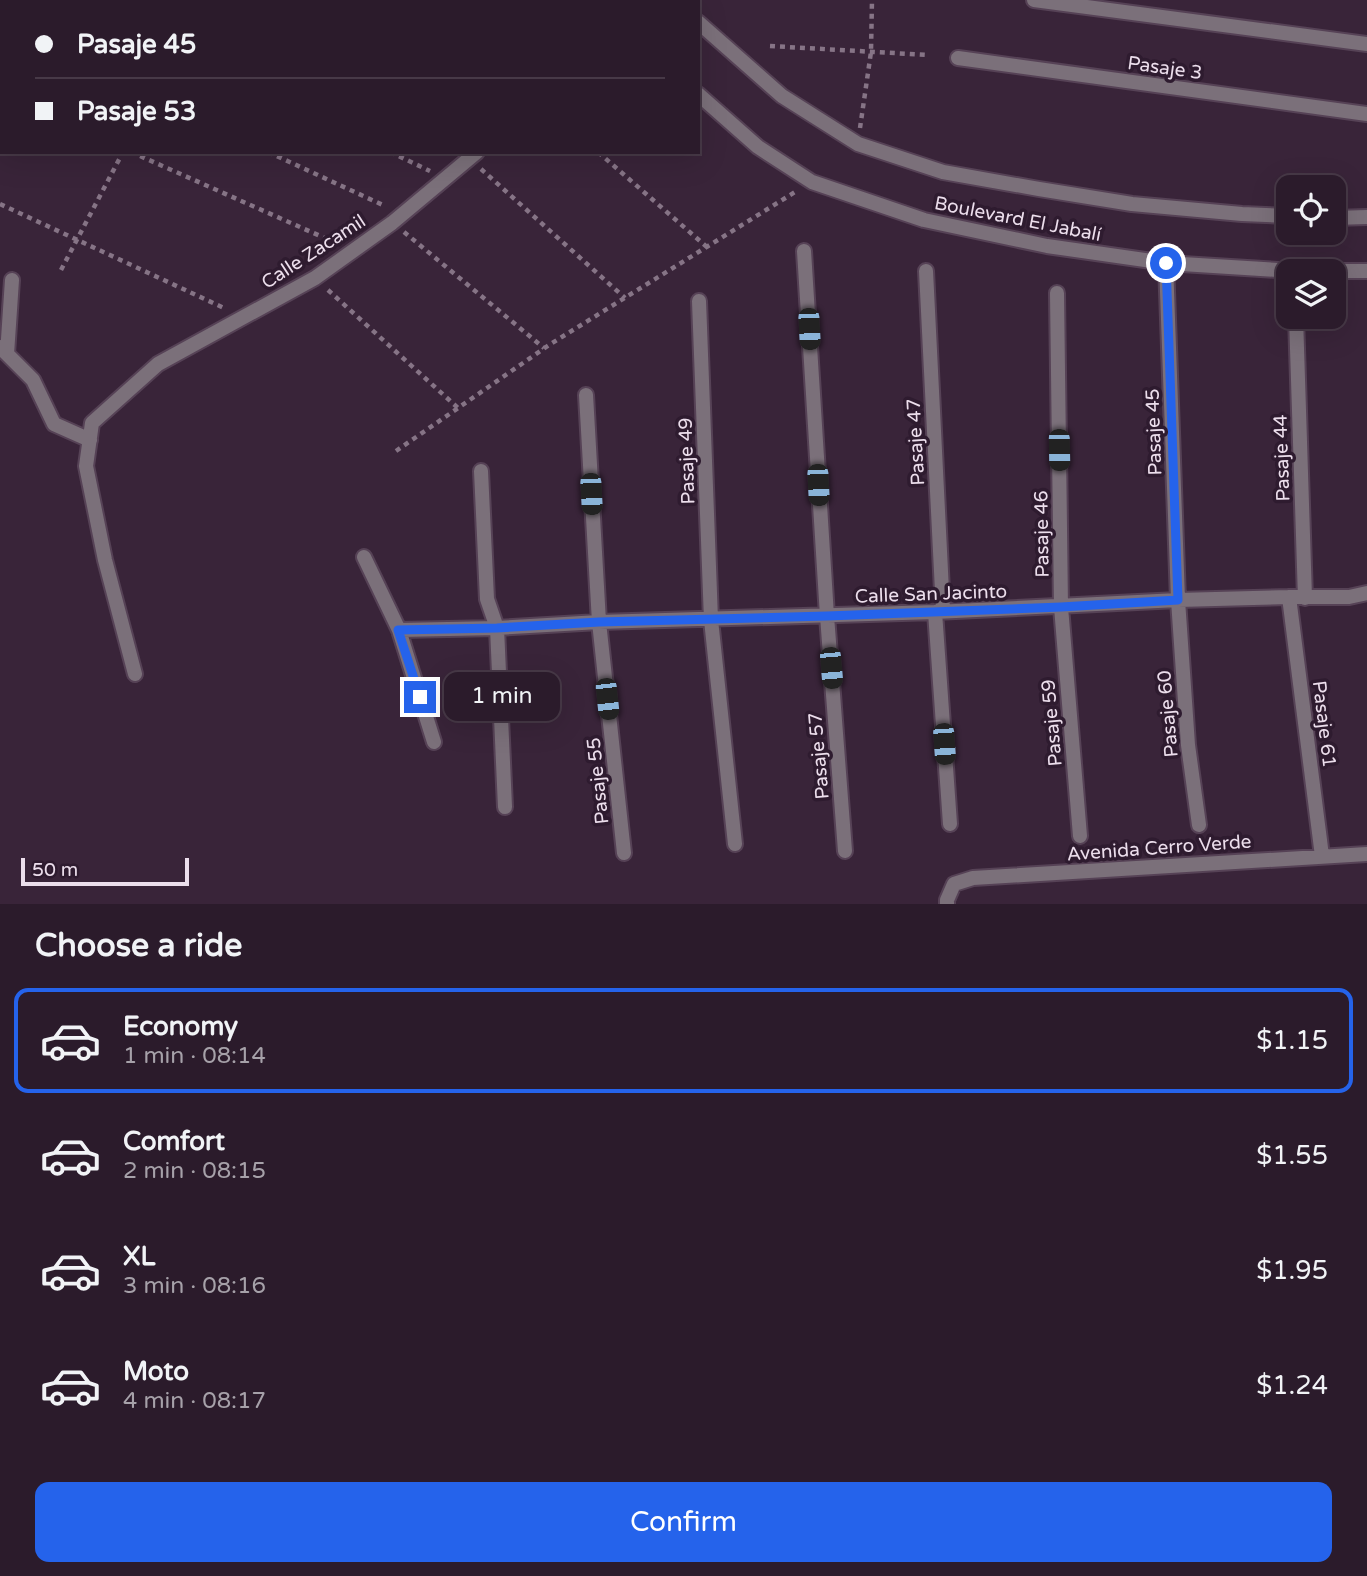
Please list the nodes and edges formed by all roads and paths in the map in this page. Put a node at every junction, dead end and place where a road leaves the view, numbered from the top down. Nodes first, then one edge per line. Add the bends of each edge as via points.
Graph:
1 (872, 0) edge
2 (1034, 0) edge
3 (700, 24) edge
4 (1367, 44) edge
5 (770, 46) dead end
6 (871, 52) junction
7 (928, 55) dead end
8 (958, 58) dead end
9 (700, 96) edge
10 (1367, 114) edge
11 (858, 144) junction
12 (122, 154) edge
13 (135, 154) edge
14 (272, 154) edge
15 (394, 154) edge
16 (600, 154) edge
17 (474, 156) edge
18 (446, 179) junction
19 (812, 182) junction
20 (0, 204) edge
21 (1276, 215) edge
22 (1367, 217) edge
23 (398, 218) junction
24 (1346, 218) edge
25 (77, 239) junction
26 (708, 248) junction
27 (353, 251) junction
28 (804, 251) dead end
29 (1166, 263) junction
30 (61, 270) dead end
31 (926, 271) dead end
32 (1367, 271) edge
33 (315, 278) junction
34 (12, 281) dead end
35 (1057, 293) dead end
36 (625, 298) junction
37 (699, 301) dead end
38 (244, 317) junction
39 (1296, 329) edge
40 (544, 348) junction
41 (3, 350) edge
42 (586, 395) dead end
43 (458, 408) junction
44 (90, 440) junction
45 (396, 451) dead end
46 (481, 471) dead end
47 (364, 556) dead end
48 (1367, 593) edge
49 (1289, 597) junction
50 (1305, 598) junction
51 (1178, 600) junction
52 (1061, 607) junction
53 (939, 611) junction
54 (827, 616) junction
55 (711, 620) junction
56 (599, 622) junction
57 (497, 628) junction
58 (398, 630) junction
59 (135, 674) dead end
60 (434, 742) dead end
61 (505, 807) dead end
62 (950, 824) dead end
63 (1199, 825) dead end
64 (1080, 836) dead end
65 (735, 844) dead end
66 (845, 851) dead end
67 (624, 853) dead end
68 (1367, 854) edge
69 (1322, 856) junction
70 (947, 904) edge

1 - 6 path
2 - 4 street
3 - 11 street, Boulevard El Jabalí via 782,96
5 - 6 path
6 - 7 path
6 - 11 path
8 - 10 street, Pasaje 3
9 - 19 street, Boulevard El Jabalí via 758,147
11 - 21 street, Boulevard El Jabalí via 943,172 1039,190 1132,204
12 - 25 path
13 - 27 path
14 - 23 path
15 - 18 path
16 - 26 path
17 - 18 street, Calle Zacamil
17 - 36 path
18 - 23 street, Calle Zacamil
19 - 26 path
19 - 29 street, Boulevard El Jabalí via 924,220 1047,246
20 - 25 path
22 - 24 street
23 - 27 street, Calle Zacamil
23 - 40 path
25 - 30 path
25 - 38 path
26 - 36 path
27 - 33 street, Calle Zacamil
28 - 54 street, Pasaje 57
29 - 32 street, Boulevard El Jabalí
29 - 51 street, Pasaje 45
31 - 53 street, Pasaje 47
33 - 38 street, Calle Zacamil
33 - 43 path
34 - 41 street
35 - 52 street, Pasaje 46
36 - 40 path
37 - 55 street, Pasaje 49
38 - 44 street, Calle Zacamil via 158,364 92,423
39 - 50 street, Pasaje 44
40 - 43 path
41 - 44 street via 33,380 54,424
42 - 56 street, Pasaje 55
43 - 45 path
44 - 59 street via 86,466
46 - 57 street via 487,600
47 - 58 street
48 - 50 street, Calle San Jacinto
49 - 50 street, Calle San Jacinto
49 - 51 street, Calle San Jacinto
49 - 69 street, Pasaje 61
51 - 52 street, Calle San Jacinto
51 - 63 street, Pasaje 60 via 1188,745
52 - 53 street, Calle San Jacinto
52 - 64 street, Pasaje 59
53 - 54 street, Calle San Jacinto
53 - 62 street, Pasaje 47
54 - 55 street, Calle San Jacinto
54 - 66 street, Pasaje 57
55 - 56 street, Calle San Jacinto
55 - 65 street, Pasaje 49
56 - 57 street, Calle San Jacinto
56 - 67 street, Pasaje 55
57 - 58 street, Calle San Jacinto
57 - 61 street
58 - 60 street
68 - 69 street, Avenida Cerro Verde
69 - 70 street, Avenida Cerro Verde via 974,878 954,884

